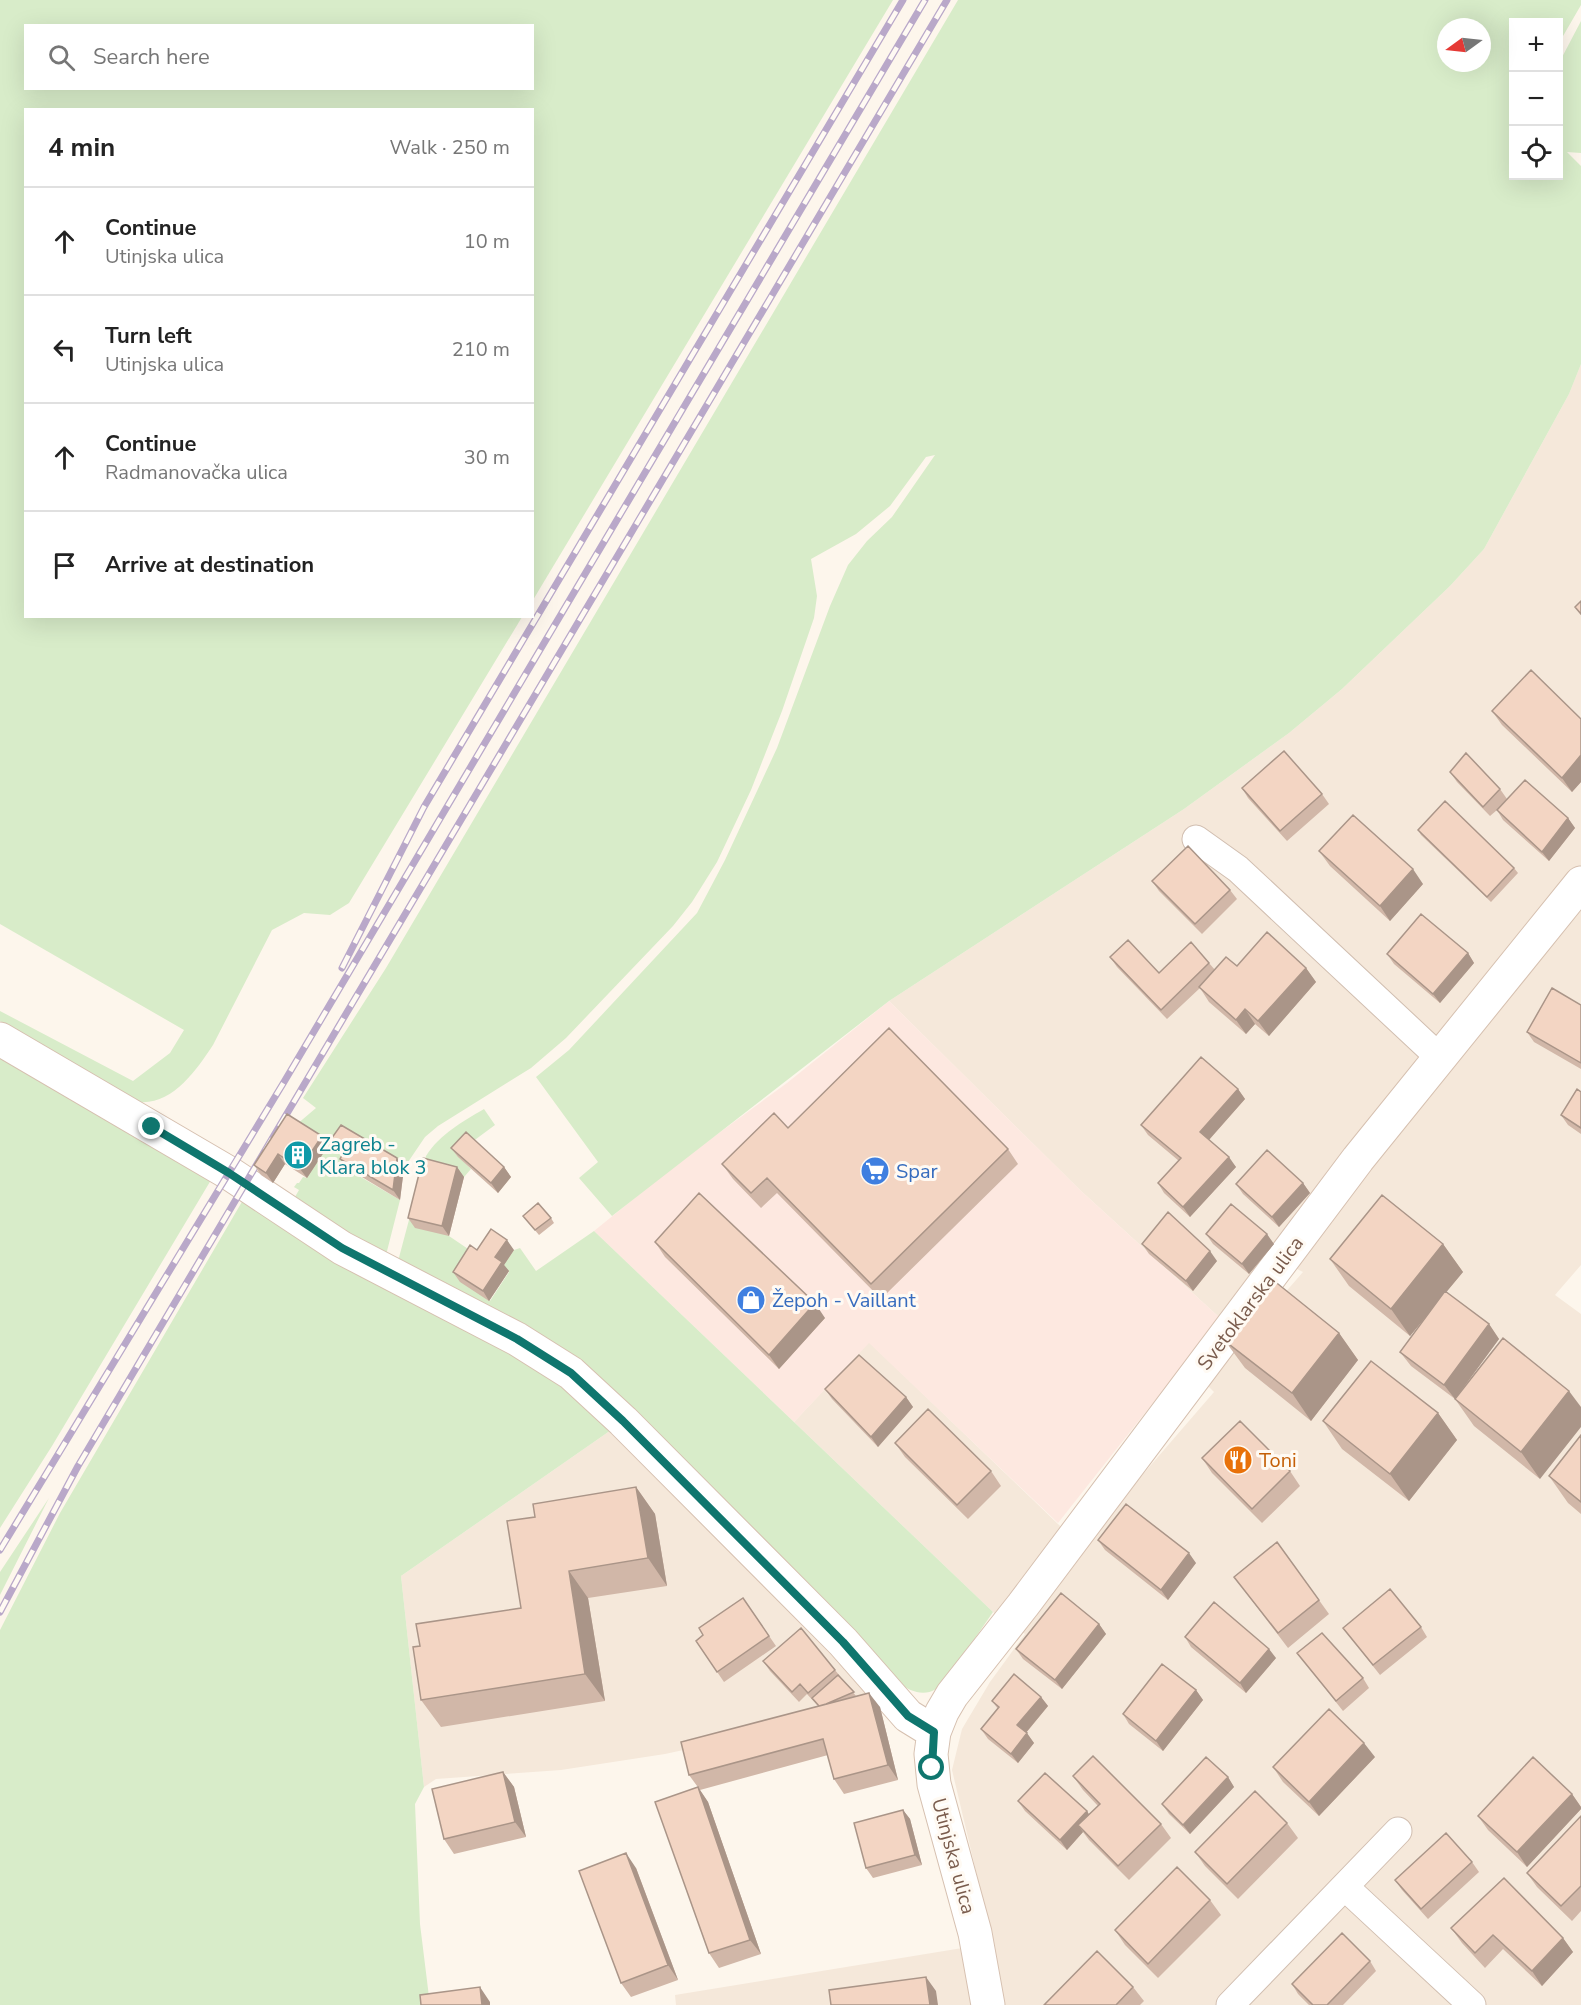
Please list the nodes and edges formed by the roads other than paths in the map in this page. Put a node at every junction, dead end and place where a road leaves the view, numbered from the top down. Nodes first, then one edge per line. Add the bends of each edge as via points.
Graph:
1 (1197, 839) dead end
2 (1581, 883) edge
3 (0, 1039) edge
4 (1440, 1058) junction
5 (934, 1732) junction
6 (1398, 1831) dead end
7 (1345, 1887) junction
8 (988, 2005) edge
9 (1230, 2005) edge
10 (1472, 2005) edge

1 - 4 street via 1238,869
2 - 4 street, Svetoklarska ulica
3 - 5 street via 152,1127 342,1248 517,1339 571,1373 843,1642 908,1716
4 - 5 street, Svetoklarska ulica via 1358,1160 952,1695
5 - 8 street, Utinjska ulica via 934,1784 975,1933
6 - 7 street
7 - 9 street
7 - 10 street

